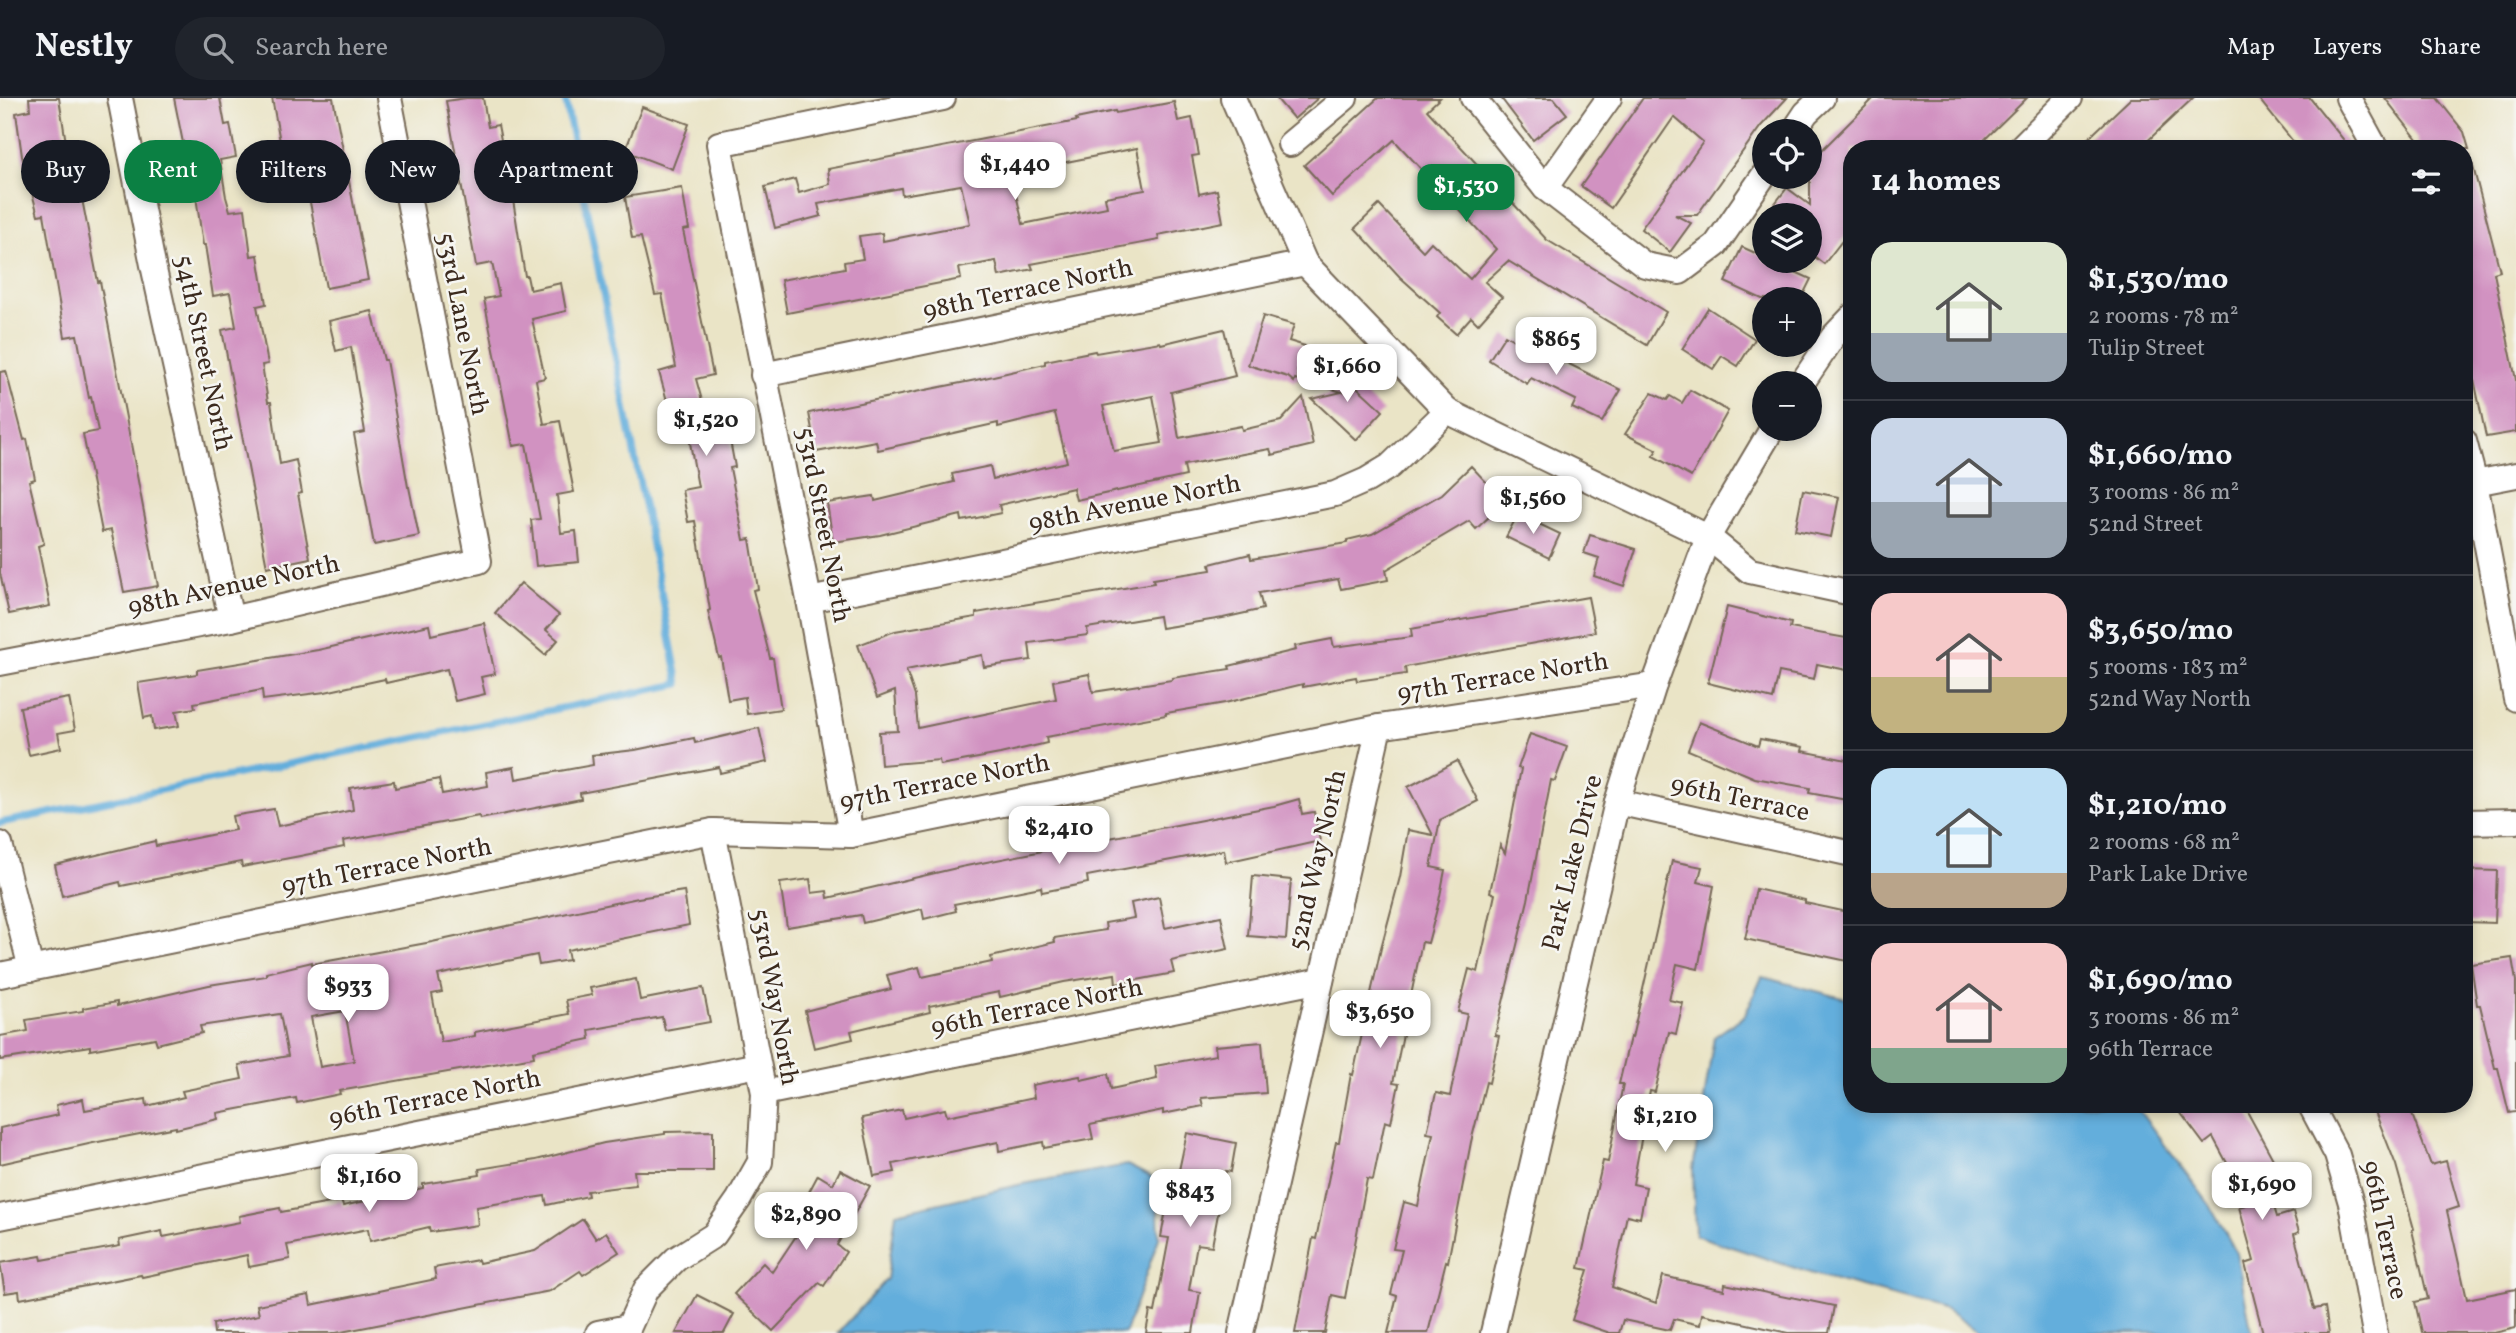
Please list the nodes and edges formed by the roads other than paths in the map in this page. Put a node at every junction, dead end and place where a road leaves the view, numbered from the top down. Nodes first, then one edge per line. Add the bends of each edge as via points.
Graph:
1 (120, 98) edge
2 (389, 98) edge
3 (943, 98) edge
4 (1233, 98) edge
5 (1346, 98) edge
6 (1473, 98) edge
7 (1609, 98) edge
8 (1822, 98) edge
9 (2348, 98) edge
10 (2064, 100) edge
11 (1802, 119) edge
12 (2027, 140) edge
13 (2371, 140) edge
14 (1290, 144) dead end
15 (1545, 188) junction
16 (1754, 189) edge
17 (1305, 263) junction
18 (1843, 326) edge
19 (1810, 371) edge
20 (763, 375) junction
21 (1447, 411) junction
22 (1765, 441) edge
23 (2516, 475) edge
24 (2473, 481) edge
25 (2473, 495) edge
26 (1708, 537) junction
27 (479, 561) joint
28 (1843, 591) edge
29 (809, 600) junction
30 (231, 619) junction
31 (0, 663) edge
32 (1654, 685) junction
33 (2516, 699) edge
34 (1379, 727) junction
35 (1616, 803) junction
36 (2516, 821) edge
37 (2473, 822) edge
38 (713, 831) junction
39 (851, 835) junction
40 (1, 847) edge
41 (1843, 852) edge
42 (31, 970) junction
43 (0, 975) edge
44 (1321, 980) junction
45 (758, 1065) junction
46 (764, 1093) junction
47 (2315, 1113) edge
48 (0, 1217) edge
49 (627, 1330) edge
50 (598, 1333) edge
51 (1241, 1333) edge
52 (1493, 1333) edge
53 (2375, 1333) edge

1 - 30 street, 54th Street North
2 - 27 street, 53rd Lane North
3 - 20 street, 53rd Street North via 719,144
4 - 17 street
5 - 14 street
6 - 15 street
7 - 15 street
8 - 11 street
9 - 13 street
10 - 12 street
15 - 16 street via 1645,265 1680,272 1716,245
17 - 20 street, 98th Terrace North
17 - 21 street
18 - 19 street
20 - 29 street, 53rd Street North
21 - 26 street
21 - 29 street, 98th Avenue North via 1390,466 1335,494
22 - 26 street, Park Lake Drive
23 - 24 street
25 - 33 street
26 - 28 street via 1750,571
26 - 32 street, Park Lake Drive
27 - 30 street, 98th Avenue North
29 - 39 street, 53rd Street North
30 - 31 street, 98th Avenue North
32 - 34 street, 97th Terrace North
32 - 35 street, Park Lake Drive
34 - 39 street, 97th Terrace North
34 - 44 street, 52nd Way North
35 - 41 street, 96th Terrace
35 - 52 street, Park Lake Drive
36 - 37 street
38 - 39 street, 97th Terrace North
38 - 42 street, 97th Terrace North
38 - 45 street, 53rd Way North
40 - 42 street
42 - 43 street, 97th Terrace North
44 - 46 street, 96th Terrace North
44 - 51 street, 52nd Way North
45 - 46 street, 53rd Way North
45 - 48 street, 96th Terrace North
46 - 49 street, 53rd Way North via 760,1162 739,1199 714,1235 676,1259 646,1289
47 - 53 street, 96th Terrace via 2337,1155 2351,1203
49 - 50 street

